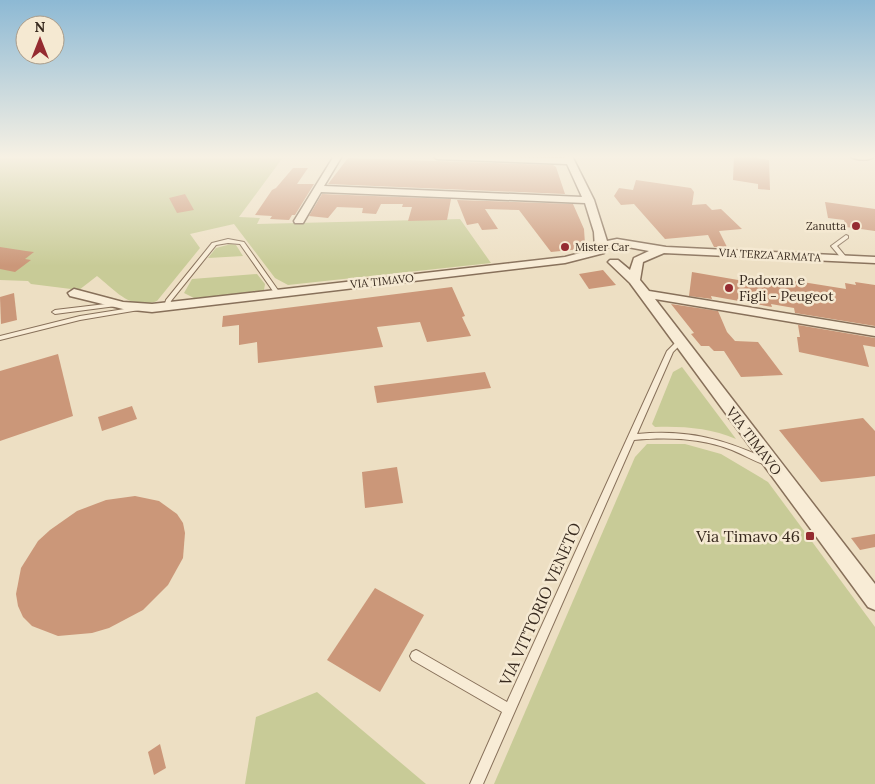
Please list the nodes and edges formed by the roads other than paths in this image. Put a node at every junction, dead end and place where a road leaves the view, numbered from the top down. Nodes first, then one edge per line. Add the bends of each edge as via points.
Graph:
1 (314, 193) edge
2 (421, 193) edge
3 (585, 193) edge
4 (589, 200) junction
5 (592, 213) junction
6 (299, 221) dead end
7 (846, 237) dead end
8 (629, 244) junction
9 (601, 248) junction
10 (666, 250) junction
11 (577, 258) junction
12 (640, 258) junction
13 (844, 258) junction
14 (875, 260) edge
15 (611, 261) junction
16 (634, 280) junction
17 (277, 292) junction
18 (74, 293) dead end
19 (644, 295) junction
20 (118, 305) junction
21 (167, 306) junction
22 (137, 309) junction
23 (56, 312) dead end
24 (875, 332) edge
25 (0, 338) edge
26 (679, 343) junction
27 (632, 437) junction
28 (772, 465) junction
29 (875, 600) edge
30 (416, 656) dead end
31 (509, 710) junction
32 (476, 784) edge

1 - 6 street
2 - 4 street
3 - 4 street, VIA TIMAVO
4 - 5 street, VIA TIMAVO
5 - 8 street, VIA TIMAVO via 609,232
5 - 9 street, VIA TIMAVO
7 - 13 lane via 834,246
8 - 9 street via 617,242
8 - 10 street, VIA TERZA ARMATA
8 - 12 street, VIA TIMAVO via 640,251
9 - 11 street
9 - 15 street, VIA TIMAVO
10 - 12 street, VIA TERZA ARMATA
10 - 13 street, VIA TERZA ARMATA
11 - 15 street
11 - 17 street, VIA TIMAVO
12 - 15 street via 623,263
12 - 16 street
13 - 14 street, VIA TERZA ARMATA
15 - 16 street, VIA TIMAVO
16 - 19 street, VIA TIMAVO
17 - 21 street, VIA TIMAVO
17 - 21 lane via 242,243 223,241 214,244
18 - 20 street, VIA TIMAVO
19 - 24 street via 657,294
19 - 26 street, VIA TIMAVO
20 - 22 street, VIA TIMAVO
20 - 23 lane via 104,304
21 - 22 street, VIA TIMAVO
22 - 25 lane via 80,318
26 - 27 lane, VIA VITTORIO VENETO via 670,351
26 - 28 street, VIA TIMAVO
27 - 28 lane via 662,433 691,435 720,442
27 - 31 lane, VIA VITTORIO VENETO
28 - 29 street, VIA TIMAVO
30 - 31 lane
31 - 32 lane, VIA VITTORIO VENETO

